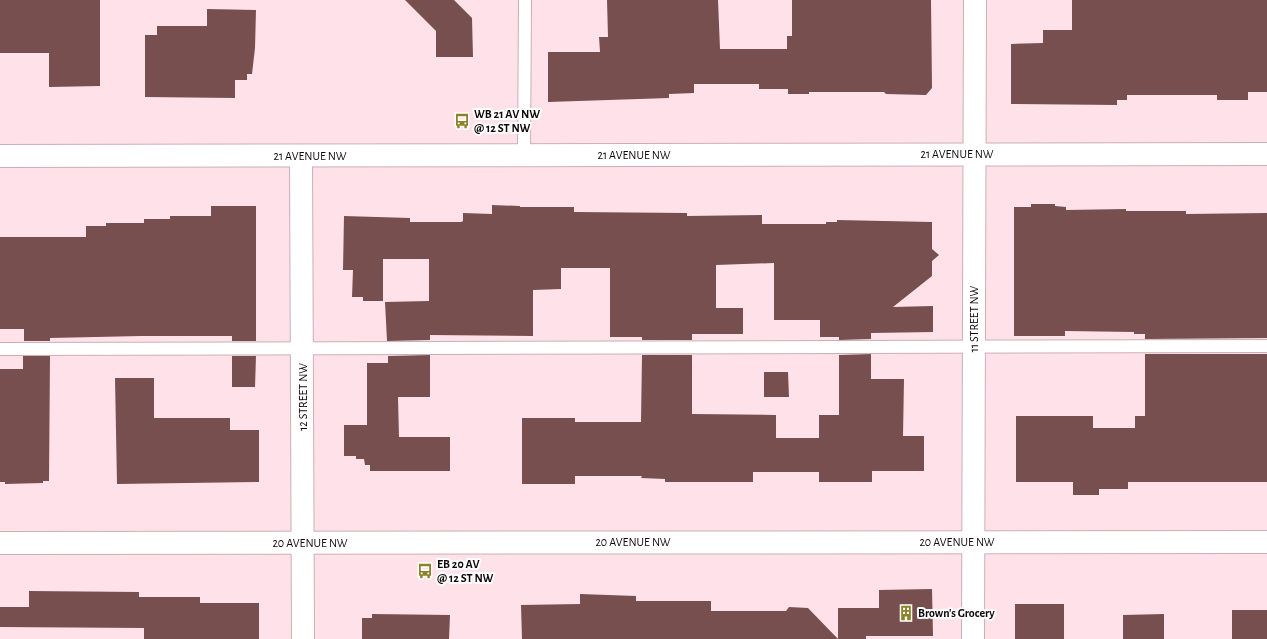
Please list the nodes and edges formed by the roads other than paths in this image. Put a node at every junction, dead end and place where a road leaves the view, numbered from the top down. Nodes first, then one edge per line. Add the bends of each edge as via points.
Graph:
1 (525, 0) edge
2 (975, 0) edge
3 (974, 154) junction
4 (1267, 154) edge
5 (0, 156) edge
6 (300, 156) junction
7 (524, 156) junction
8 (1267, 346) edge
9 (974, 347) junction
10 (0, 349) edge
11 (302, 349) junction
12 (973, 542) junction
13 (1267, 542) edge
14 (0, 543) edge
15 (303, 543) junction
16 (303, 639) edge
17 (973, 639) edge

1 - 7 lane
2 - 3 street, 11 STREET NW
3 - 4 street, 21 AVENUE NW
3 - 7 street, 21 AVENUE NW
3 - 9 street, 11 STREET NW
5 - 6 street, 21 AVENUE NW
6 - 7 street, 21 AVENUE NW
6 - 11 street, 12 STREET NW
8 - 9 lane
9 - 11 lane
9 - 12 street, 11 STREET NW
10 - 11 lane
11 - 15 street, 12 STREET NW
12 - 13 street, 20 AVENUE NW
12 - 15 street, 20 AVENUE NW
12 - 17 street, 11 STREET NW
14 - 15 street, 20 AVENUE NW
15 - 16 street, 12 STREET NW

